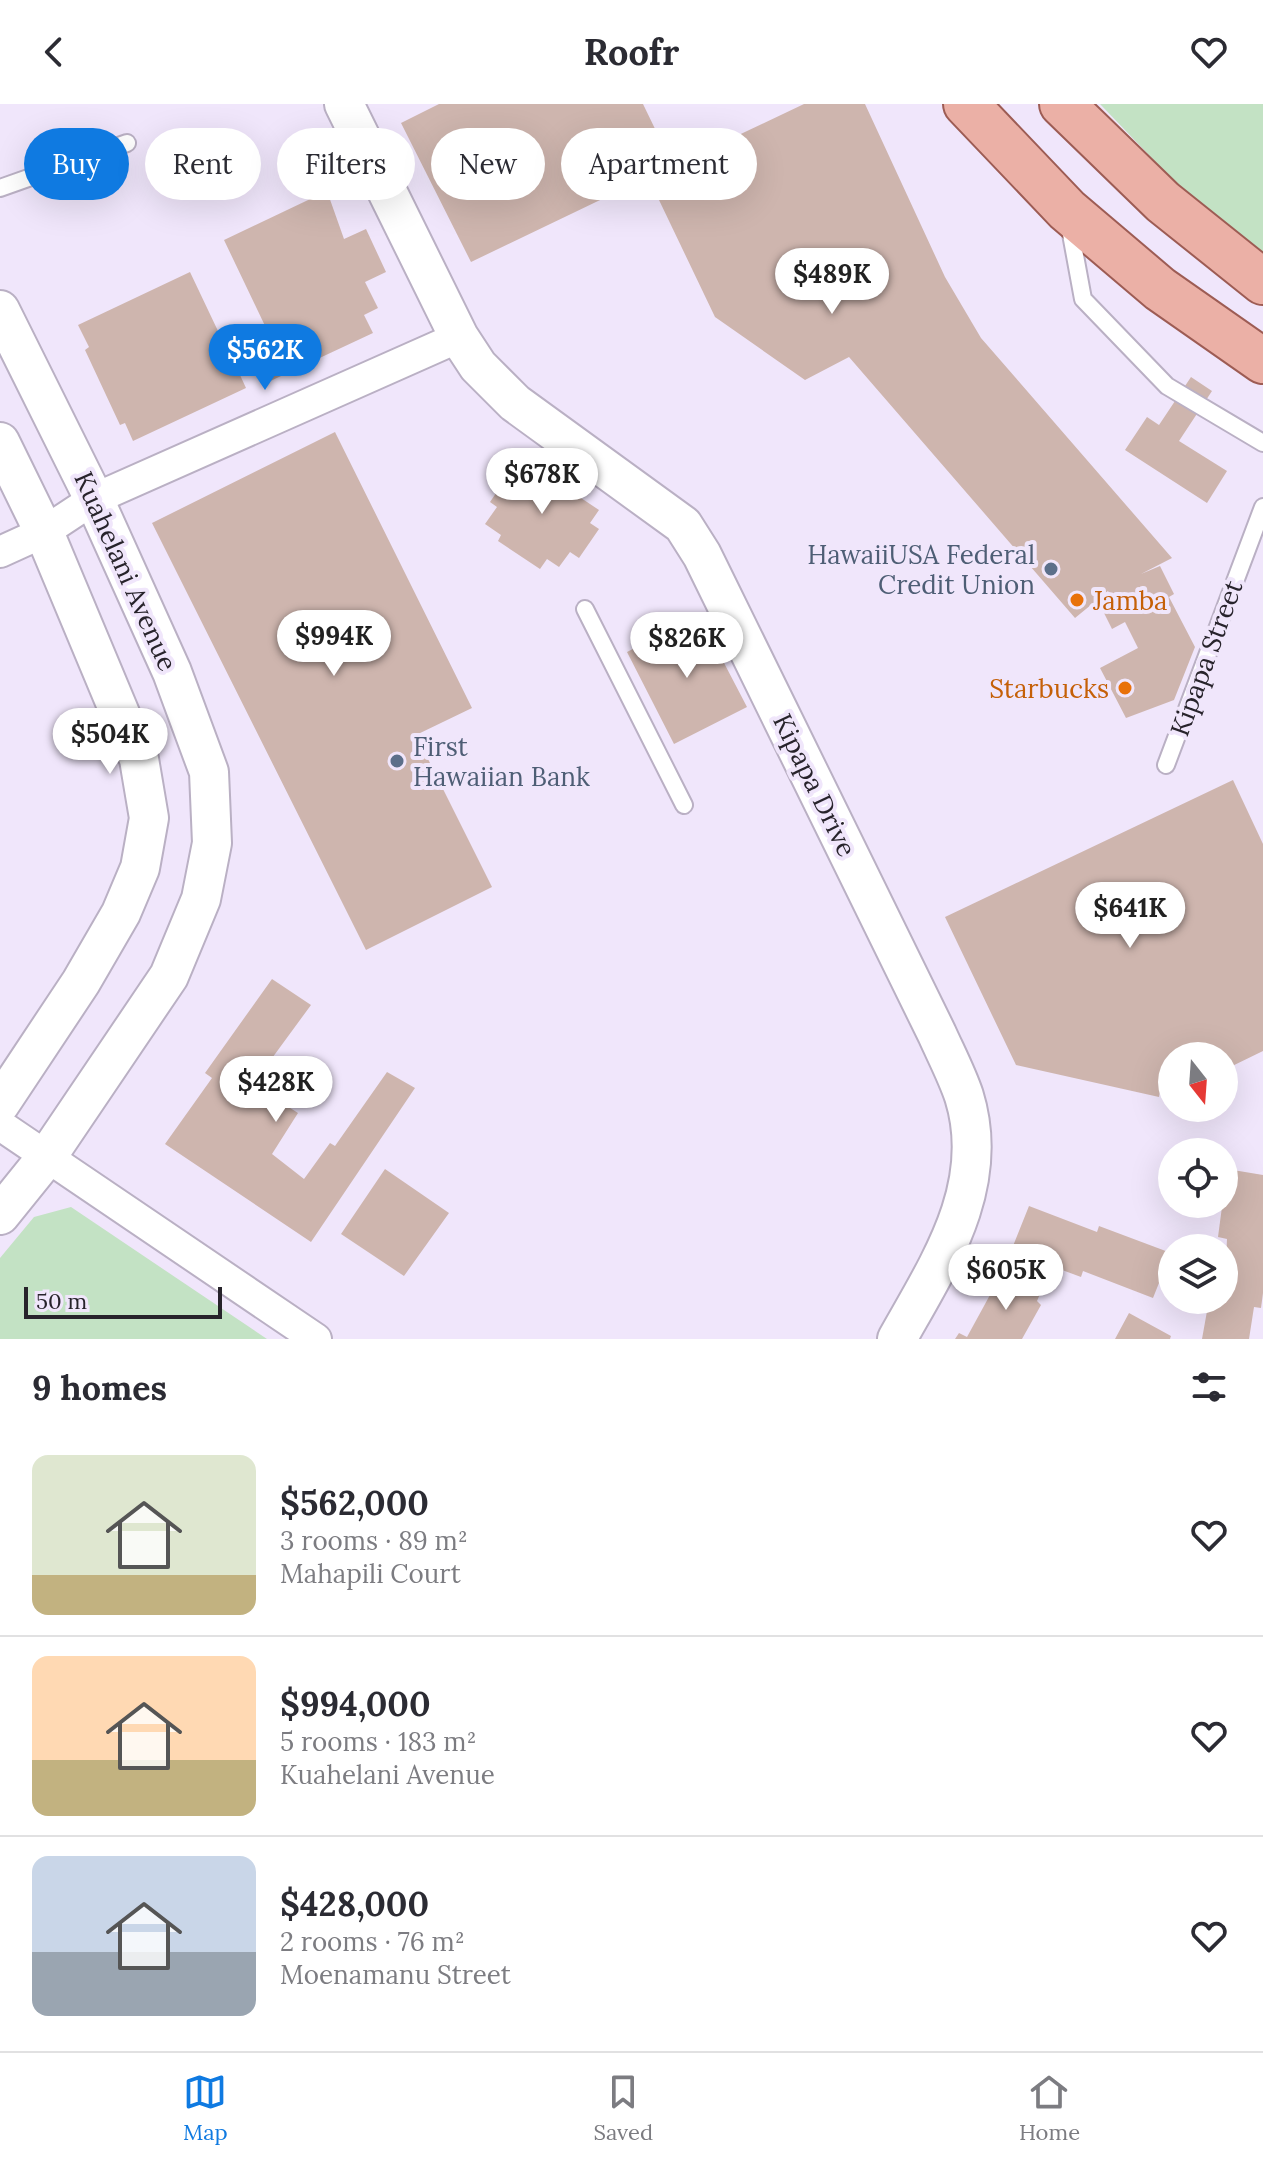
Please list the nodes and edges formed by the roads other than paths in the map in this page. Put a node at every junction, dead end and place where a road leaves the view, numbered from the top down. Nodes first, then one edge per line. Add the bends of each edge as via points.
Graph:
1 (344, 104) edge
2 (966, 104) edge
3 (1062, 104) edge
4 (24, 179) edge
5 (0, 188) edge
6 (1067, 210) junction
7 (1263, 282) edge
8 (0, 310) edge
9 (459, 337) junction
10 (1263, 361) edge
11 (0, 442) edge
12 (1263, 443) edge
13 (94, 499) junction
14 (1263, 507) edge
15 (44, 532) junction
16 (0, 552) edge
17 (585, 609) dead end
18 (1166, 765) dead end
19 (684, 805) dead end
20 (0, 1104) edge
21 (0, 1125) edge
22 (46, 1158) junction
23 (0, 1215) edge
24 (316, 1339) edge
25 (897, 1339) edge

1 - 9 street, Kipapa Drive
2 - 6 main road
3 - 7 main road via 1163,202
4 - 5 lane
6 - 10 main road via 1160,289
6 - 12 lane via 1083,299 1167,386
8 - 13 street, Kuahelani Avenue
9 - 13 street
9 - 25 street, Kipapa Drive via 478,366 515,403 683,525 949,1060 970,1125 969,1184 953,1240
11 - 15 street
13 - 15 street
13 - 22 street, Kuahelani Avenue via 172,672 209,772 212,843 201,899 169,976
14 - 18 lane, Kipapa Street
15 - 16 street
15 - 20 street via 139,759 149,818 140,868 121,913
17 - 19 lane
21 - 22 street
22 - 23 street, Kuahelani Avenue
22 - 24 street

